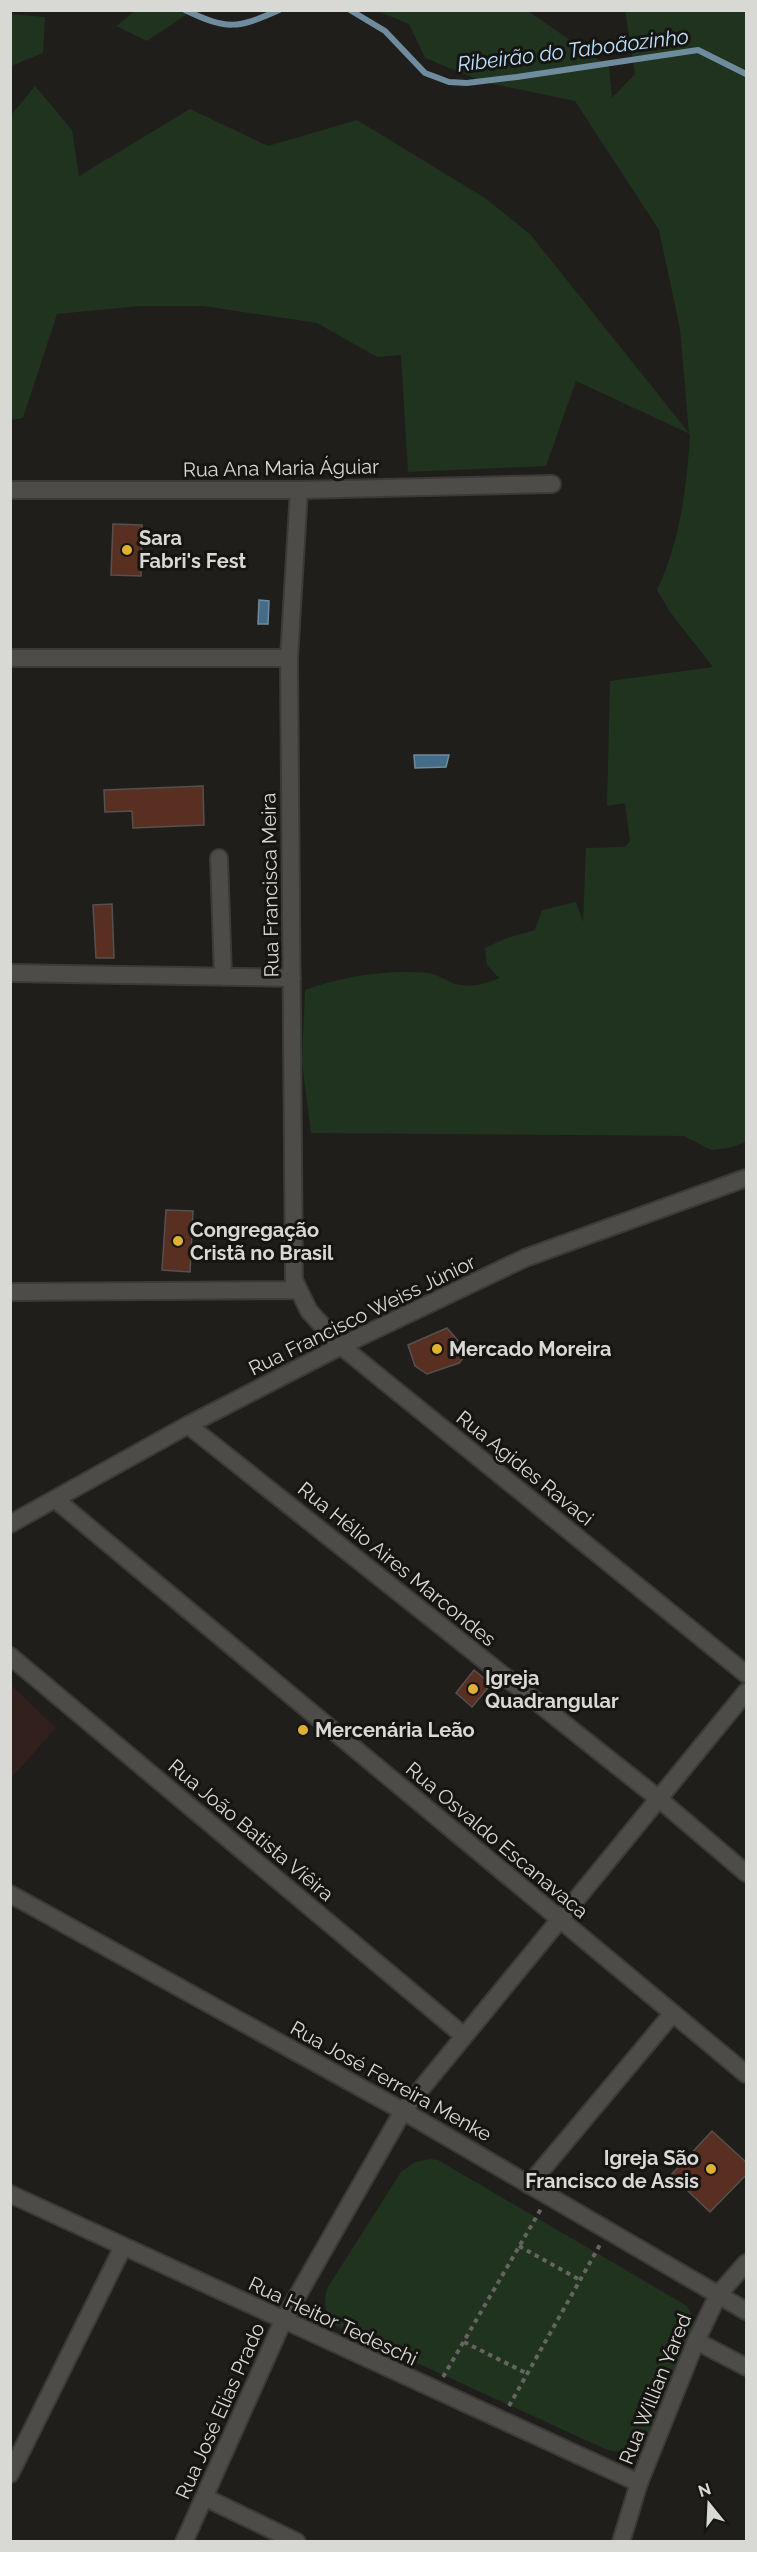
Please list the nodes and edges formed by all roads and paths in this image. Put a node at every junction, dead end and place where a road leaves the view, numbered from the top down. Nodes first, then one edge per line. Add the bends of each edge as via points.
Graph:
1 (552, 484) dead end
2 (10, 490) edge
3 (299, 490) junction
4 (10, 658) edge
5 (289, 658) junction
6 (219, 858) dead end
7 (10, 973) edge
8 (223, 977) junction
9 (292, 978) junction
10 (747, 1178) edge
11 (297, 1285) junction
12 (10, 1292) edge
13 (341, 1346) junction
14 (188, 1425) junction
15 (56, 1500) junction
16 (10, 1524) edge
17 (10, 1656) edge
18 (747, 1674) edge
19 (747, 1692) edge
20 (658, 1799) junction
21 (747, 1873) edge
22 (10, 1894) edge
23 (559, 1920) junction
24 (673, 2013) junction
25 (464, 2036) junction
26 (747, 2074) edge
27 (403, 2111) junction
28 (529, 2185) junction
29 (10, 2194) edge
30 (548, 2196) junction
31 (608, 2230) junction
32 (519, 2246) junction
33 (123, 2247) junction
34 (747, 2263) edge
35 (580, 2280) junction
36 (718, 2295) junction
37 (747, 2311) edge
38 (283, 2321) junction
39 (696, 2340) junction
40 (464, 2342) junction
41 (747, 2367) edge
42 (528, 2374) junction
43 (435, 2390) junction
44 (501, 2420) junction
45 (10, 2474) edge
46 (639, 2483) junction
47 (206, 2498) junction
48 (184, 2541) edge
49 (297, 2541) edge
50 (621, 2541) edge

1 - 3 street, Rua Ana Maria Águiar
2 - 3 street, Rua Ana Maria Águiar
3 - 5 street, Rua Francisca Meira
4 - 5 street
5 - 9 street, Rua Francisca Meira
6 - 8 street
7 - 8 street
8 - 9 street
9 - 11 street, Rua Francisca Meira
10 - 13 street, Rua Francisco Weiss Júnior via 525,1258
11 - 12 street
11 - 13 street, Rua Agides Ravaci via 309,1311
13 - 14 street, Rua Francisco Weiss Júnior
13 - 18 street, Rua Agides Ravaci
14 - 15 street, Rua Francisco Weiss Júnior
14 - 20 street, Rua Hélio Aires Marcondes
15 - 16 street, Rua Francisco Weiss Júnior
15 - 23 street, Rua Osvaldo Escanavaca
17 - 25 street, Rua João Batista Viêira
19 - 20 street, Rua José Elias Prado
20 - 21 street, Rua Hélio Aires Marcondes
20 - 23 street, Rua José Elias Prado
22 - 27 street, Rua José Ferreira Menke
23 - 24 street, Rua Osvaldo Escanavaca
23 - 25 street, Rua José Elias Prado
24 - 26 street, Rua Osvaldo Escanavaca
24 - 28 street
25 - 27 street, Rua José Elias Prado
27 - 28 street, Rua José Ferreira Menke
27 - 38 street, Rua José Elias Prado
28 - 30 street, Rua José Ferreira Menke
29 - 33 street, Rua Heitor Tedeschi
30 - 31 street, Rua José Ferreira Menke
30 - 32 path
31 - 35 path
31 - 36 street, Rua José Ferreira Menke
32 - 35 path
32 - 40 path
33 - 38 street, Rua Heitor Tedeschi
33 - 45 street
34 - 36 street, Rua Willian Yared
35 - 42 path
36 - 37 street, Rua José Ferreira Menke
36 - 39 street, Rua Willian Yared
38 - 43 street, Rua Heitor Tedeschi
38 - 47 street, Rua José Elias Prado
39 - 41 street
39 - 46 street, Rua Willian Yared
40 - 42 path
40 - 43 path
42 - 44 path
43 - 44 street, Rua Heitor Tedeschi
44 - 46 street, Rua Heitor Tedeschi
46 - 50 street, Rua Willian Yared
47 - 48 street, Rua José Elias Prado
47 - 49 street

